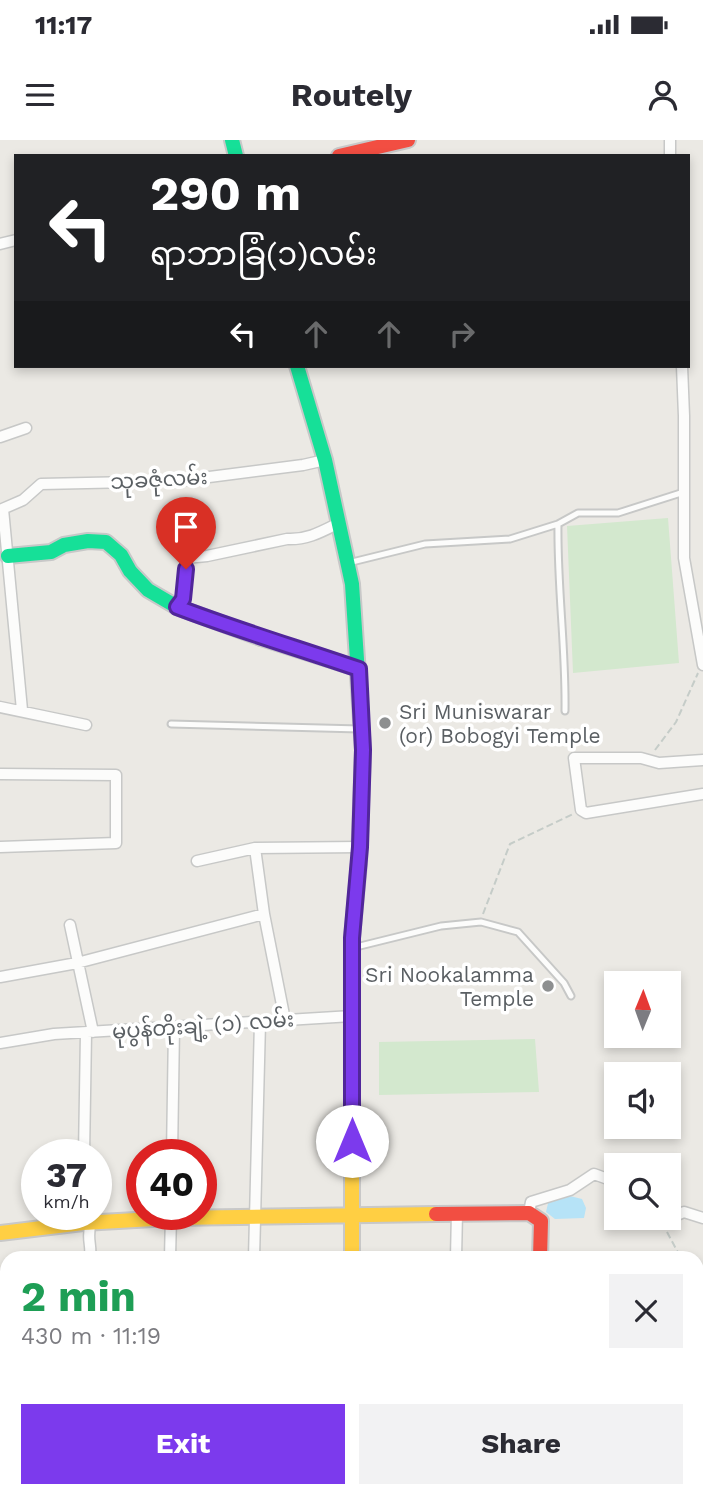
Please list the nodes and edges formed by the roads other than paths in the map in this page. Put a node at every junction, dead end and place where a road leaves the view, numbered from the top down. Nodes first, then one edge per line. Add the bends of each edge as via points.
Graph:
1 (408, 140) edge
2 (348, 154) edge
3 (298, 368) edge
4 (682, 368) edge
5 (26, 428) dead end
6 (0, 437) edge
7 (325, 460) junction
8 (684, 492) junction
9 (2, 509) edge
10 (338, 523) junction
11 (558, 524) junction
12 (8, 556) junction
13 (347, 563) junction
14 (177, 607) junction
15 (703, 664) edge
16 (359, 669) junction
17 (0, 707) edge
18 (22, 710) junction
19 (565, 711) dead end
20 (171, 724) dead end
21 (86, 725) dead end
22 (362, 729) junction
23 (703, 760) edge
24 (0, 774) edge
25 (703, 794) edge
26 (360, 847) junction
27 (0, 848) edge
28 (255, 848) junction
29 (197, 861) dead end
30 (264, 914) junction
31 (70, 925) dead end
32 (352, 948) junction
33 (77, 963) junction
34 (0, 977) edge
35 (571, 996) dead end
36 (352, 1016) junction
37 (285, 1020) junction
38 (260, 1022) junction
39 (174, 1028) junction
40 (89, 1032) junction
41 (0, 1043) edge
42 (85, 1139) edge
43 (172, 1139) edge
44 (604, 1178) edge
45 (457, 1212) junction
46 (681, 1213) edge
47 (352, 1216) junction
48 (217, 1217) edge
49 (255, 1217) junction
50 (535, 1217) junction
51 (703, 1219) edge
52 (21, 1230) edge
53 (87, 1230) edge
54 (171, 1230) edge
55 (0, 1233) edge
56 (91, 1251) edge
57 (170, 1251) edge
58 (254, 1251) edge
59 (352, 1251) edge
60 (456, 1251) edge
61 (539, 1251) edge

1 - 2 street
3 - 7 street
4 - 8 street
5 - 6 street
7 - 9 street, သုခဇုံလမ်း via 178,481 41,484 23,500
7 - 10 street
8 - 11 lane via 618,513 578,513
8 - 15 street via 684,558
9 - 12 street
10 - 13 street
10 - 14 street via 299,540 186,558 186,583
11 - 13 lane via 510,539 425,544
11 - 19 lane
12 - 14 street via 51,552 88,541 106,542 148,590
12 - 18 street
13 - 16 street
14 - 16 street
16 - 22 street
17 - 18 street
18 - 21 street
20 - 22 lane
22 - 26 street
23 - 25 street via 659,763 640,758 575,758 581,810 586,813
24 - 27 street via 116,775 116,843
26 - 28 street
26 - 32 street
28 - 29 street
28 - 30 street
30 - 33 street
30 - 37 street
31 - 33 street
32 - 35 lane via 441,926 481,922 518,932
32 - 36 street
33 - 34 street
33 - 40 street
36 - 37 street, မုပွန်တိုးချဲ့ (၁) လမ်း
36 - 47 street
37 - 38 street, မုပွန်တိုးချဲ့ (၁) လမ်း
38 - 39 street, မုပွန်တိုးချဲ့ (၁) လမ်း
38 - 49 street
39 - 40 street, မုပွန်တိုးချဲ့ (၁) လမ်း
39 - 43 street
40 - 41 street, မုပွန်တိုးချဲ့ (၁) လမ်း
40 - 42 street
44 - 50 street via 594,1174 570,1190 531,1202
45 - 47 street
45 - 50 street
45 - 60 street
46 - 51 street
47 - 49 street
47 - 59 street
48 - 49 street
49 - 58 street
50 - 61 street
52 - 55 street
53 - 56 street
54 - 57 street

